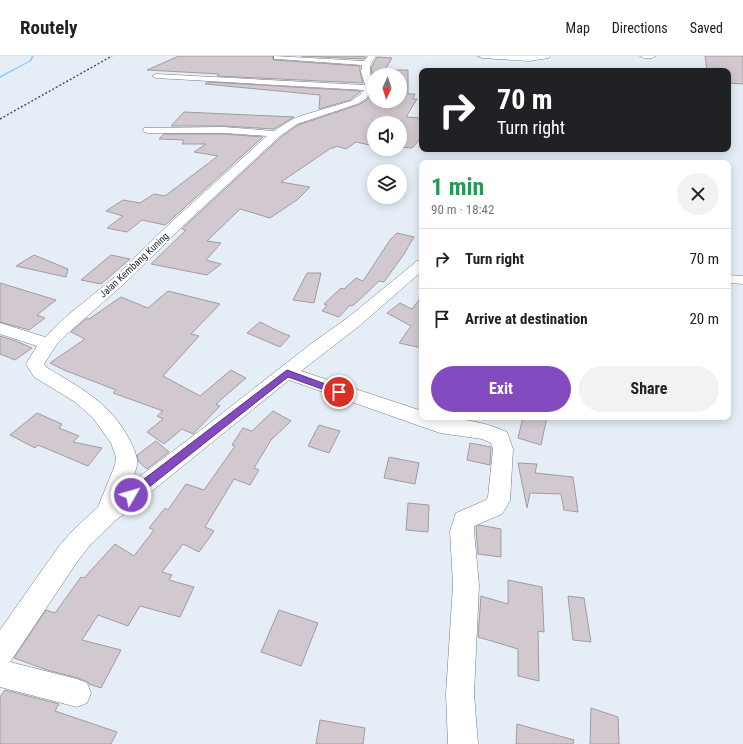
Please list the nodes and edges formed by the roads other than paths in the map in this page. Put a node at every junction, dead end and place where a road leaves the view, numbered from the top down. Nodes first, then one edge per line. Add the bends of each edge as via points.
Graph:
1 (482, 56) edge
2 (546, 56) edge
3 (644, 56) edge
4 (652, 56) edge
5 (280, 57) edge
6 (369, 60) edge
7 (273, 67) dead end
8 (261, 75) dead end
9 (156, 76) dead end
10 (253, 81) junction
11 (367, 88) edge
12 (367, 91) edge
13 (148, 130) dead end
14 (276, 134) junction
15 (419, 267) edge
16 (731, 279) edge
17 (743, 280) edge
18 (0, 328) edge
19 (48, 344) junction
20 (287, 373) junction
21 (419, 419) edge
22 (422, 420) edge
23 (107, 514) junction
24 (0, 653) edge
25 (0, 673) edge
26 (77, 693) dead end
27 (463, 744) edge

1 - 2 street via 529,59
3 - 4 street
5 - 6 street
5 - 7 street
8 - 10 street
9 - 10 street
10 - 11 street
12 - 14 street, Jalan Kembang Kuning via 352,103 298,120
13 - 14 street via 224,130
14 - 19 street, Jalan Kembang Kuning via 189,212 124,277
15 - 20 street
16 - 17 street
18 - 19 street
19 - 23 street, Jalan Kembang Kuning via 35,364 40,372 88,402 113,430 126,454 126,464
20 - 21 street
20 - 23 street
22 - 27 street via 485,431 500,438 503,449 499,501 494,507 464,520 462,531 466,585 460,694
23 - 24 street via 68,554
25 - 26 street

